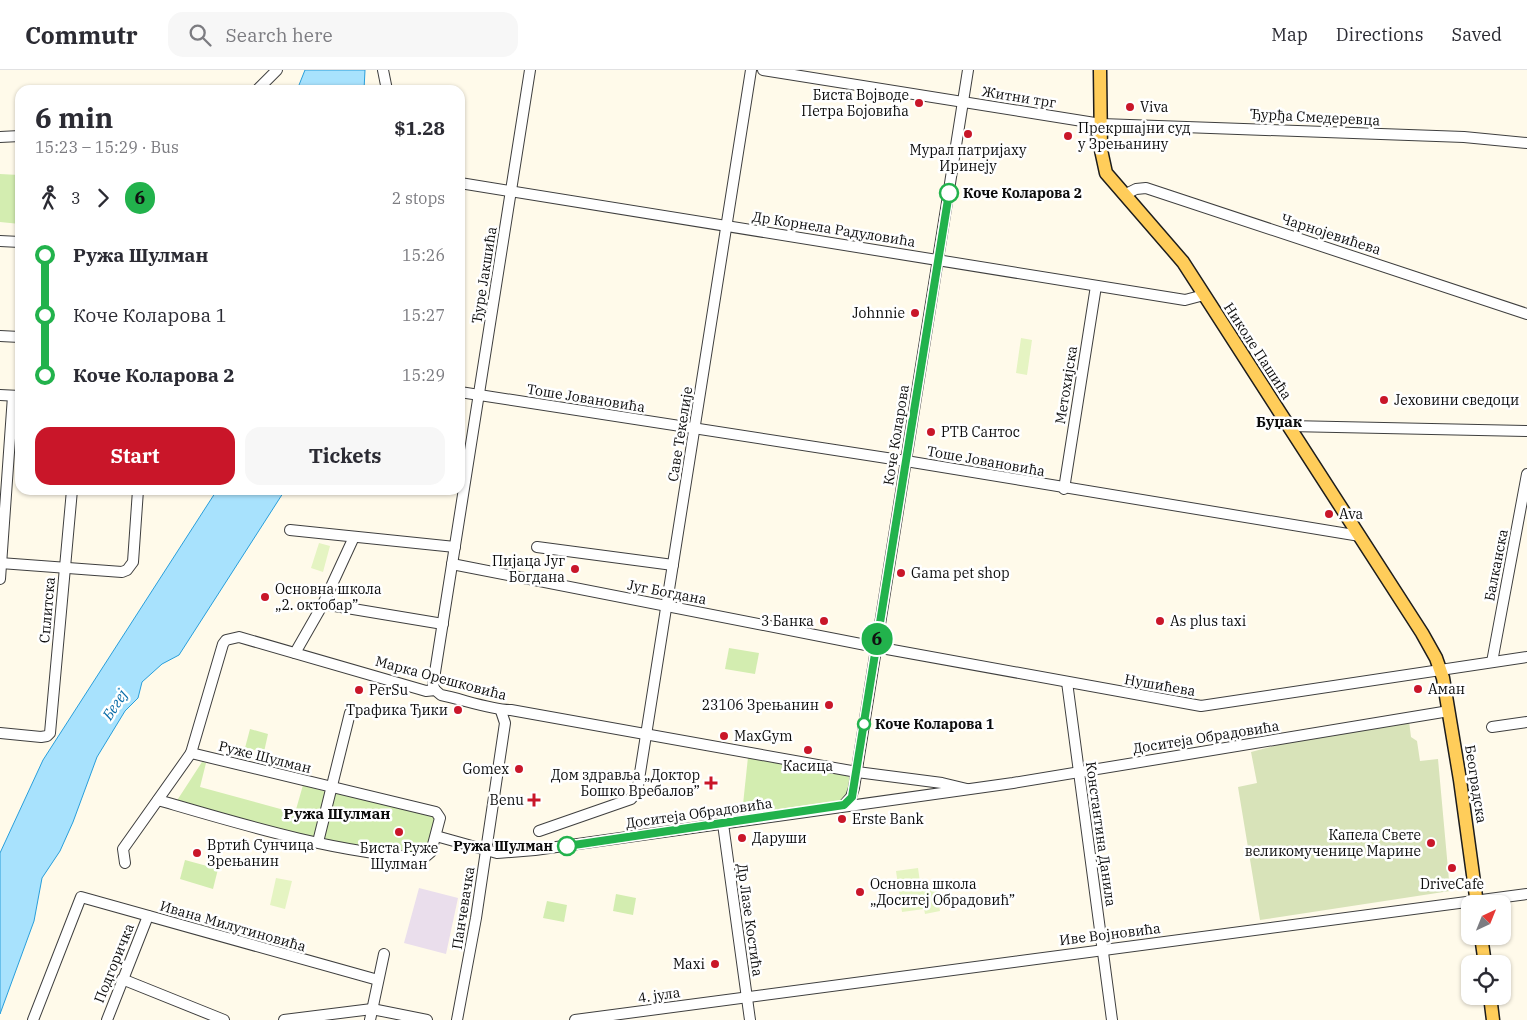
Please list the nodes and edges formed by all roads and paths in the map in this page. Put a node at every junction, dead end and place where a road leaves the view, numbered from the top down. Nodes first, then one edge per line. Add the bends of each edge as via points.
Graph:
1 (277, 70) edge
2 (383, 70) edge
3 (530, 70) edge
4 (752, 70) edge
5 (763, 70) edge
6 (968, 70) edge
7 (1100, 70) edge
8 (262, 85) edge
9 (386, 85) edge
10 (964, 102) junction
11 (1101, 124) junction
12 (15, 136) edge
13 (0, 137) edge
14 (1527, 143) edge
15 (465, 184) edge
16 (511, 191) junction
17 (1126, 194) junction
18 (727, 226) junction
19 (0, 241) edge
20 (15, 242) edge
21 (938, 260) junction
22 (1096, 286) junction
23 (1204, 295) junction
24 (1527, 314) edge
25 (0, 336) edge
26 (15, 337) edge
27 (465, 393) edge
28 (0, 395) edge
29 (480, 395) junction
30 (15, 396) edge
31 (15, 407) edge
32 (1289, 426) junction
33 (695, 429) junction
34 (1527, 431) edge
35 (906, 461) junction
36 (1527, 474) edge
37 (465, 486) edge
38 (1064, 489) junction
39 (72, 495) edge
40 (138, 495) edge
41 (464, 495) edge
42 (290, 530) dead end
43 (1360, 536) junction
44 (354, 537) junction
45 (455, 547) junction
46 (537, 547) dead end
47 (1, 563) edge
48 (452, 564) junction
49 (673, 565) junction
50 (65, 568) junction
51 (0, 579) edge
52 (322, 604) junction
53 (666, 606) junction
54 (443, 624) junction
55 (876, 647) junction
56 (295, 652) junction
57 (1527, 657) edge
58 (1492, 662) junction
59 (1440, 669) junction
60 (1067, 682) junction
61 (435, 690) junction
62 (501, 711) junction
63 (1449, 711) junction
64 (350, 713) dead end
65 (1527, 722) edge
66 (1492, 727) dead end
67 (0, 733) edge
68 (646, 734) junction
69 (191, 753) junction
70 (857, 772) junction
71 (1078, 772) junction
72 (890, 776) junction
73 (333, 786) junction
74 (967, 789) junction
75 (917, 796) junction
76 (158, 800) junction
77 (844, 805) junction
78 (723, 824) junction
79 (539, 831) dead end
80 (436, 836) junction
81 (318, 842) junction
82 (486, 851) junction
83 (125, 863) dead end
84 (1527, 894) edge
85 (1476, 895) edge
86 (1511, 897) edge
87 (1461, 904) edge
88 (148, 916) junction
89 (1103, 949) junction
90 (384, 954) dead end
91 (122, 979) junction
92 (378, 980) junction
93 (747, 997) junction
94 (1491, 1005) edge
95 (372, 1009) junction
96 (333, 1017) edge
97 (33, 1020) edge
98 (107, 1020) edge
99 (224, 1020) edge
100 (284, 1020) edge
101 (370, 1020) edge
102 (427, 1020) edge
103 (457, 1020) edge
104 (575, 1020) edge
105 (750, 1020) edge
106 (1112, 1020) edge
107 (1493, 1020) edge

1 - 8 street
2 - 9 street
3 - 16 street, Ђуре Јакшића
4 - 18 street, Саве Текелије
5 - 10 street
6 - 10 street, Житни трг
7 - 11 main road, Николе Пашића
10 - 11 street, Житни трг
10 - 21 street, Коче Коларова
11 - 14 street, Ђурђа Смедеревца
11 - 17 main road, Николе Пашића via 1104,166
12 - 13 street
15 - 16 street, Др Корнела Радуловића
16 - 18 street, Др Корнела Радуловића
16 - 29 street, Ђуре Јакшића
17 - 23 main road, Николе Пашића via 1166,240
17 - 24 street, Чарнојевићева via 1146,188
18 - 21 street, Др Корнела Радуловића
18 - 33 street, Саве Текелије
19 - 20 street
21 - 22 street, Др Корнела Радуловића
21 - 35 street, Коче Коларова
22 - 23 street, Др Корнела Радуловића via 1184,300
22 - 38 street, Метохијска
23 - 32 main road, Николе Пашића
25 - 26 street
27 - 29 street, Тоше Јовановића
28 - 30 street
29 - 33 street, Тоше Јовановића
29 - 37 street, Ђуре Јакшића
31 - 47 street
32 - 34 street
32 - 43 main road, Николе Пашића
33 - 35 street, Тоше Јовановића
33 - 49 street, Саве Текелије
35 - 38 street, Тоше Јовановића
35 - 55 street, Коче Коларова
36 - 58 street, Балканска
38 - 43 street, Тоше Јовановића
39 - 50 street, Сплитска
40 - 50 street via 129,568 122,572
41 - 45 street, Ђуре Јакшића
42 - 44 street
43 - 59 main road, Николе Пашића via 1428,642
44 - 45 street
44 - 52 street
45 - 48 street, Ђуре Јакшића
46 - 49 street, Југ Богдана
47 - 50 street
47 - 51 street
48 - 53 street, Југ Богдана
48 - 54 street, Ђуре Јакшића
49 - 53 street, Саве Текелије
50 - 67 street, Сплитска via 50,733 45,737
52 - 54 street
52 - 56 street
53 - 55 street, Југ Богдана
53 - 68 street, Саве Текелије
54 - 61 street, Ђуре Јакшића via 433,685
55 - 60 street, Нушићева
55 - 70 street, Коче Коларова
56 - 61 street, Марка Орешковића via 426,691
56 - 69 street, Марка Орешковића via 238,637 223,644
57 - 58 street, Нушићева
58 - 59 street, Нушићева
59 - 60 street, Нушићева via 1201,706
59 - 63 main road, Београдска
60 - 71 street, Константина Данила
61 - 62 street, Марка Орешковића
62 - 68 street, Марка Орешковића via 511,710
62 - 82 street, Панчевачка via 505,723
63 - 71 street, Доситеја Обрадовића
63 - 85 main road, Београдска
64 - 73 street
65 - 66 street
68 - 70 street
68 - 79 street, Саве Текелије via 637,792 631,799
69 - 73 street, Руже Шулман
69 - 76 street
70 - 72 street
70 - 77 street, Коче Коларова via 853,793
71 - 74 street, Доситеја Обрадовића
71 - 89 street, Константина Данила
72 - 74 street, Доситеја Обрадовића
72 - 75 street via 905,783
73 - 80 street, Руже Шулман via 436,812 440,818
73 - 81 street
74 - 75 street, Доситеја Обрадовића
75 - 77 street, Доситеја Обрадовића
76 - 81 street, Руже Шулман via 270,832
76 - 83 street via 123,849
77 - 78 street, Доситеја Обрадовића
78 - 82 street, Доситеја Обрадовића via 504,853
78 - 93 street, Др Лазе Костића
80 - 81 street, Руже Шулман via 432,852 424,858 399,857
80 - 82 street
82 - 103 street, Панчевачка
84 - 86 street, Иве Војновића
87 - 89 street, Иве Војновића
88 - 91 street, Подгоричка
88 - 92 street, Ивана Милутиновића
88 - 97 street, Ивана Милутиновића via 81,897
89 - 93 street, Иве Војновића
89 - 106 street, Константина Данила
90 - 92 street
91 - 98 street, Подгоричка
91 - 99 street
92 - 95 street
93 - 104 street, 4. јула
93 - 105 street, Др Лазе Костића
94 - 107 main road
95 - 96 street
95 - 101 street
95 - 102 street
96 - 100 street

